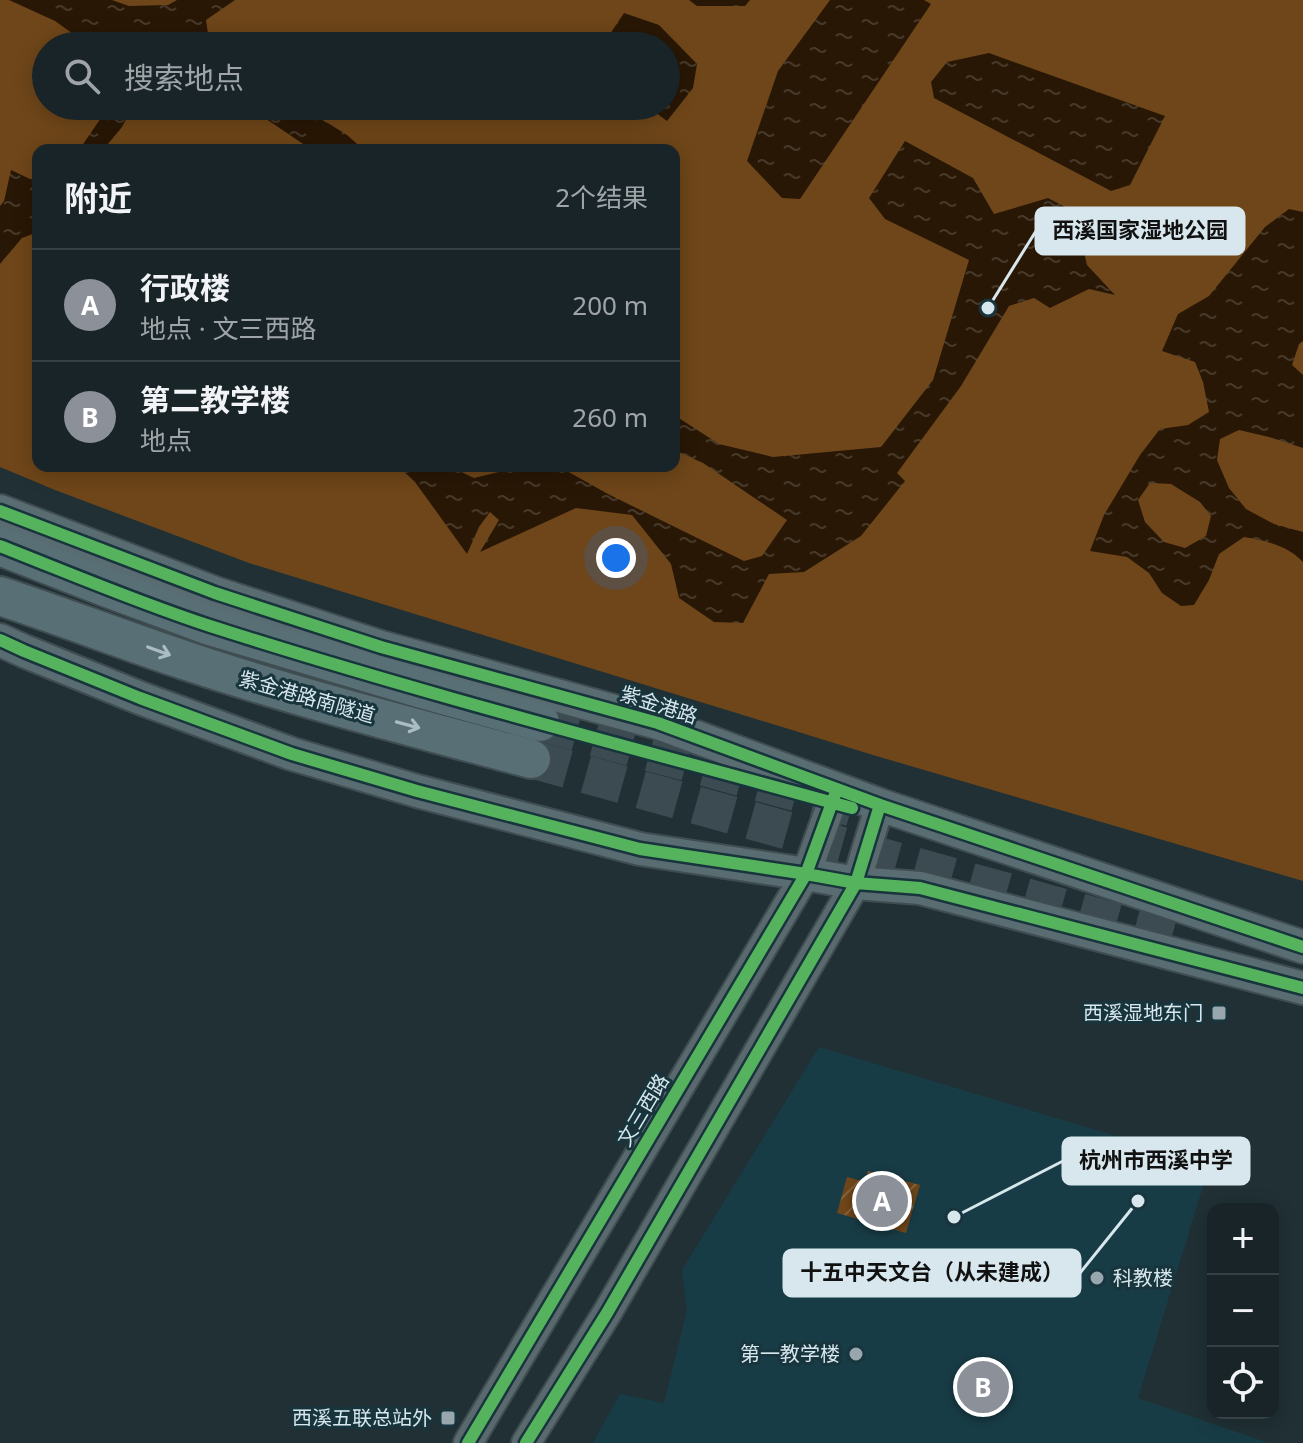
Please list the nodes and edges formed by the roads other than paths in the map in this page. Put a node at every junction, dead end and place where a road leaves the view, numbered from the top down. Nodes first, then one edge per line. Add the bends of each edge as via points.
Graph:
1 (0, 511) edge
2 (0, 535) edge
3 (0, 546) edge
4 (105, 587) junction
5 (0, 593) edge
6 (0, 640) edge
7 (540, 722) tunnel mouth
8 (531, 759) tunnel mouth
9 (837, 789) junction
10 (880, 805) junction
11 (806, 874) junction
12 (856, 883) junction
13 (1303, 947) edge
14 (1303, 988) edge
15 (468, 1443) edge
16 (526, 1443) edge

1 - 9 main road, 紫金港路 via 215,593 381,647 658,723
2 - 4 highway
3 - 4 highway
4 - 7 highway, 紫金港路南隧道 via 207,625
5 -> 8 highway, 紫金港路南隧道 via 188,662
6 - 11 main road via 292,754 417,791 640,849
9 - 10 main road, 紫金港路
9 - 11 main road, 文三西路
10 - 12 main road
10 - 13 main road, 紫金港路
11 - 12 main road
11 - 15 main road, 文三西路
12 - 14 main road via 920,888
12 - 16 main road

